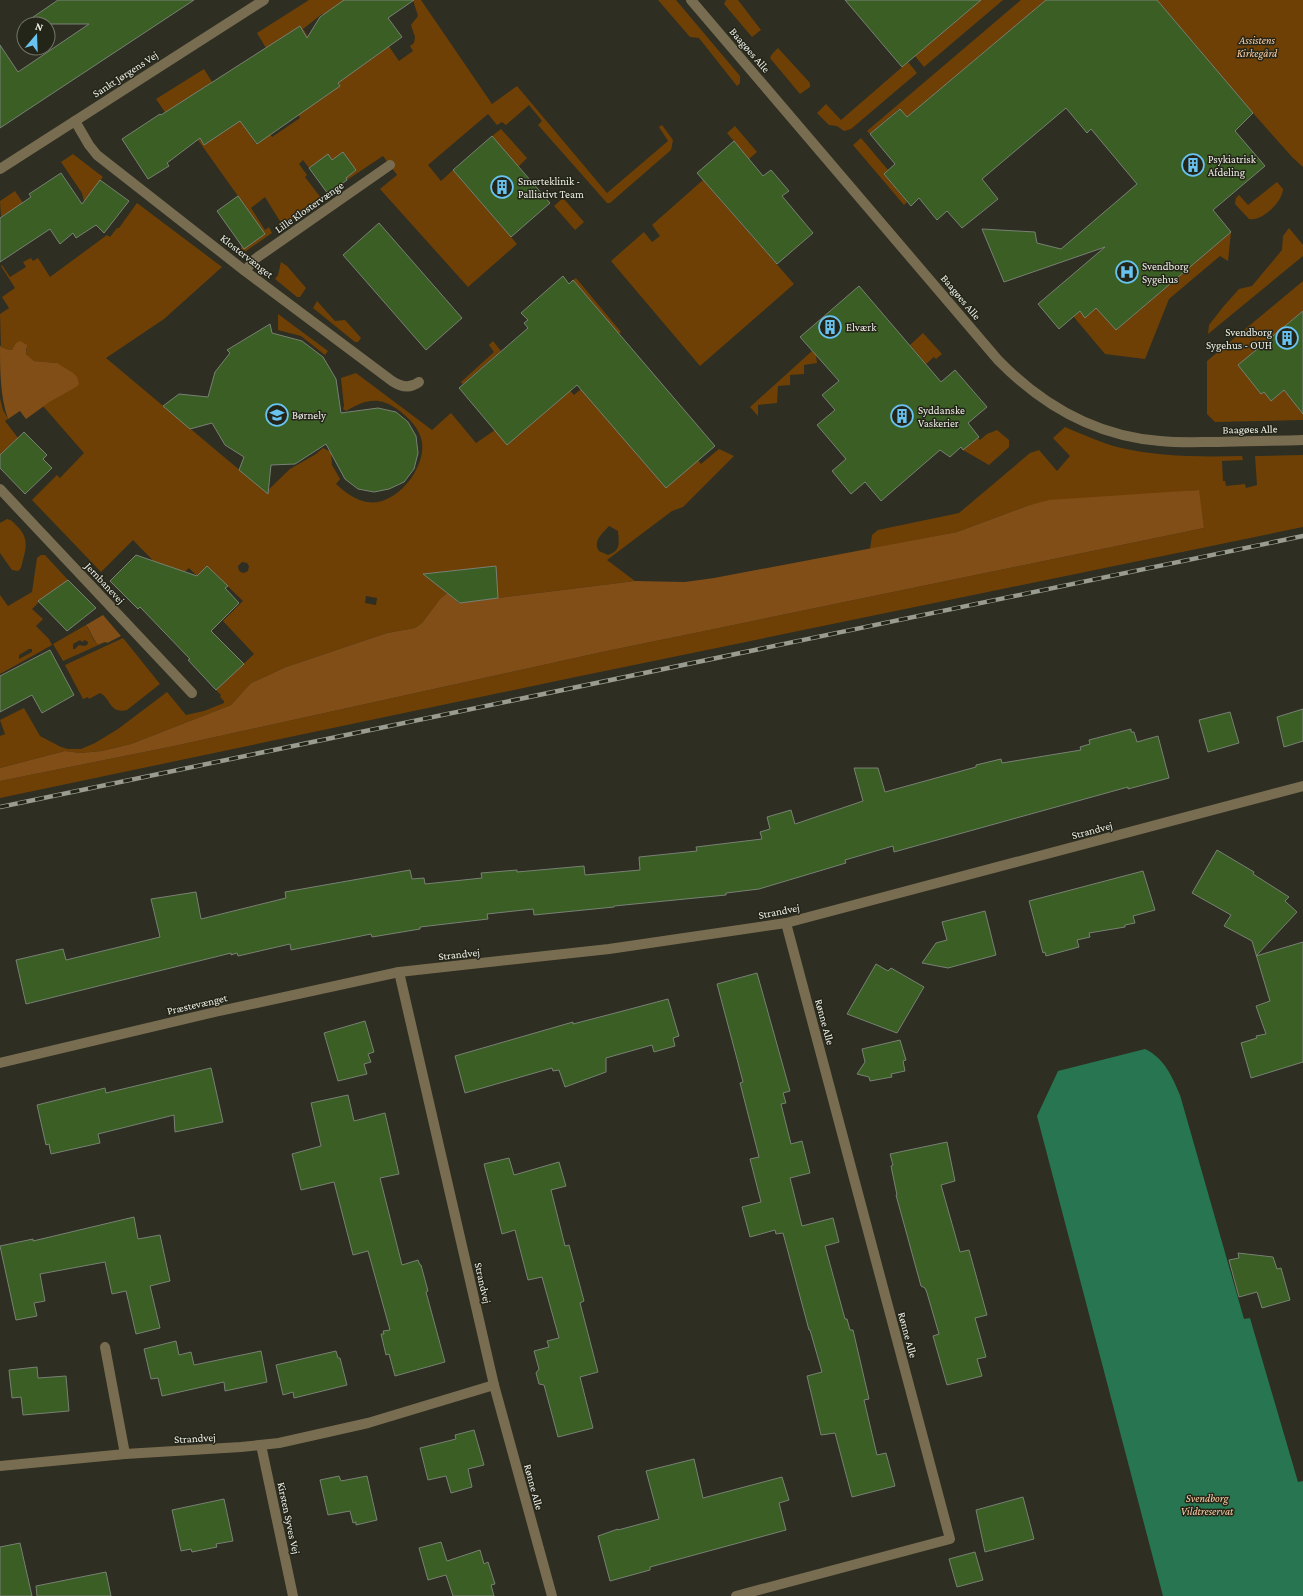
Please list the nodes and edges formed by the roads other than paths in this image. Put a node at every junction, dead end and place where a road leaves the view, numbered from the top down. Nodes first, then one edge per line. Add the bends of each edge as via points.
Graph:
1 (264, 0) edge
2 (691, 0) edge
3 (248, 4) edge
4 (75, 121) junction
5 (390, 165) dead end
6 (0, 169) edge
7 (246, 271) junction
8 (419, 382) dead end
9 (1303, 440) edge
10 (0, 489) edge
11 (192, 693) dead end
12 (1303, 786) edge
13 (786, 923) junction
14 (399, 972) junction
15 (0, 1062) edge
16 (105, 1347) dead end
17 (494, 1385) junction
18 (261, 1445) junction
19 (125, 1454) junction
20 (0, 1466) edge
21 (293, 1596) edge
22 (552, 1596) edge
23 (736, 1596) edge

1 - 3 street, Sankt Jørgens Vej
2 - 9 street, Baagøes Alle via 998,360 1041,398 1086,423 1110,432 1142,439 1186,442
3 - 4 street, Sankt Jørgens Vej
4 - 6 street, Sankt Jørgens Vej
4 - 7 street, Klostervænget via 97,155
5 - 7 street, Lille Klostervænge via 255,258
7 - 8 street, Klostervænget via 392,381 408,387
10 - 11 street, Jernbanevej
12 - 13 street, Strandvej
13 - 14 street, Strandvej via 609,949
13 - 23 street, Rønne Alle via 950,1539
14 - 15 street, Præstevænget
14 - 17 street, Strandvej
16 - 19 street
17 - 18 street, Strandvej via 368,1423
17 - 22 street, Rønne Alle
18 - 19 street, Strandvej
18 - 21 street, Kirsten Syves Vej
19 - 20 street, Strandvej

